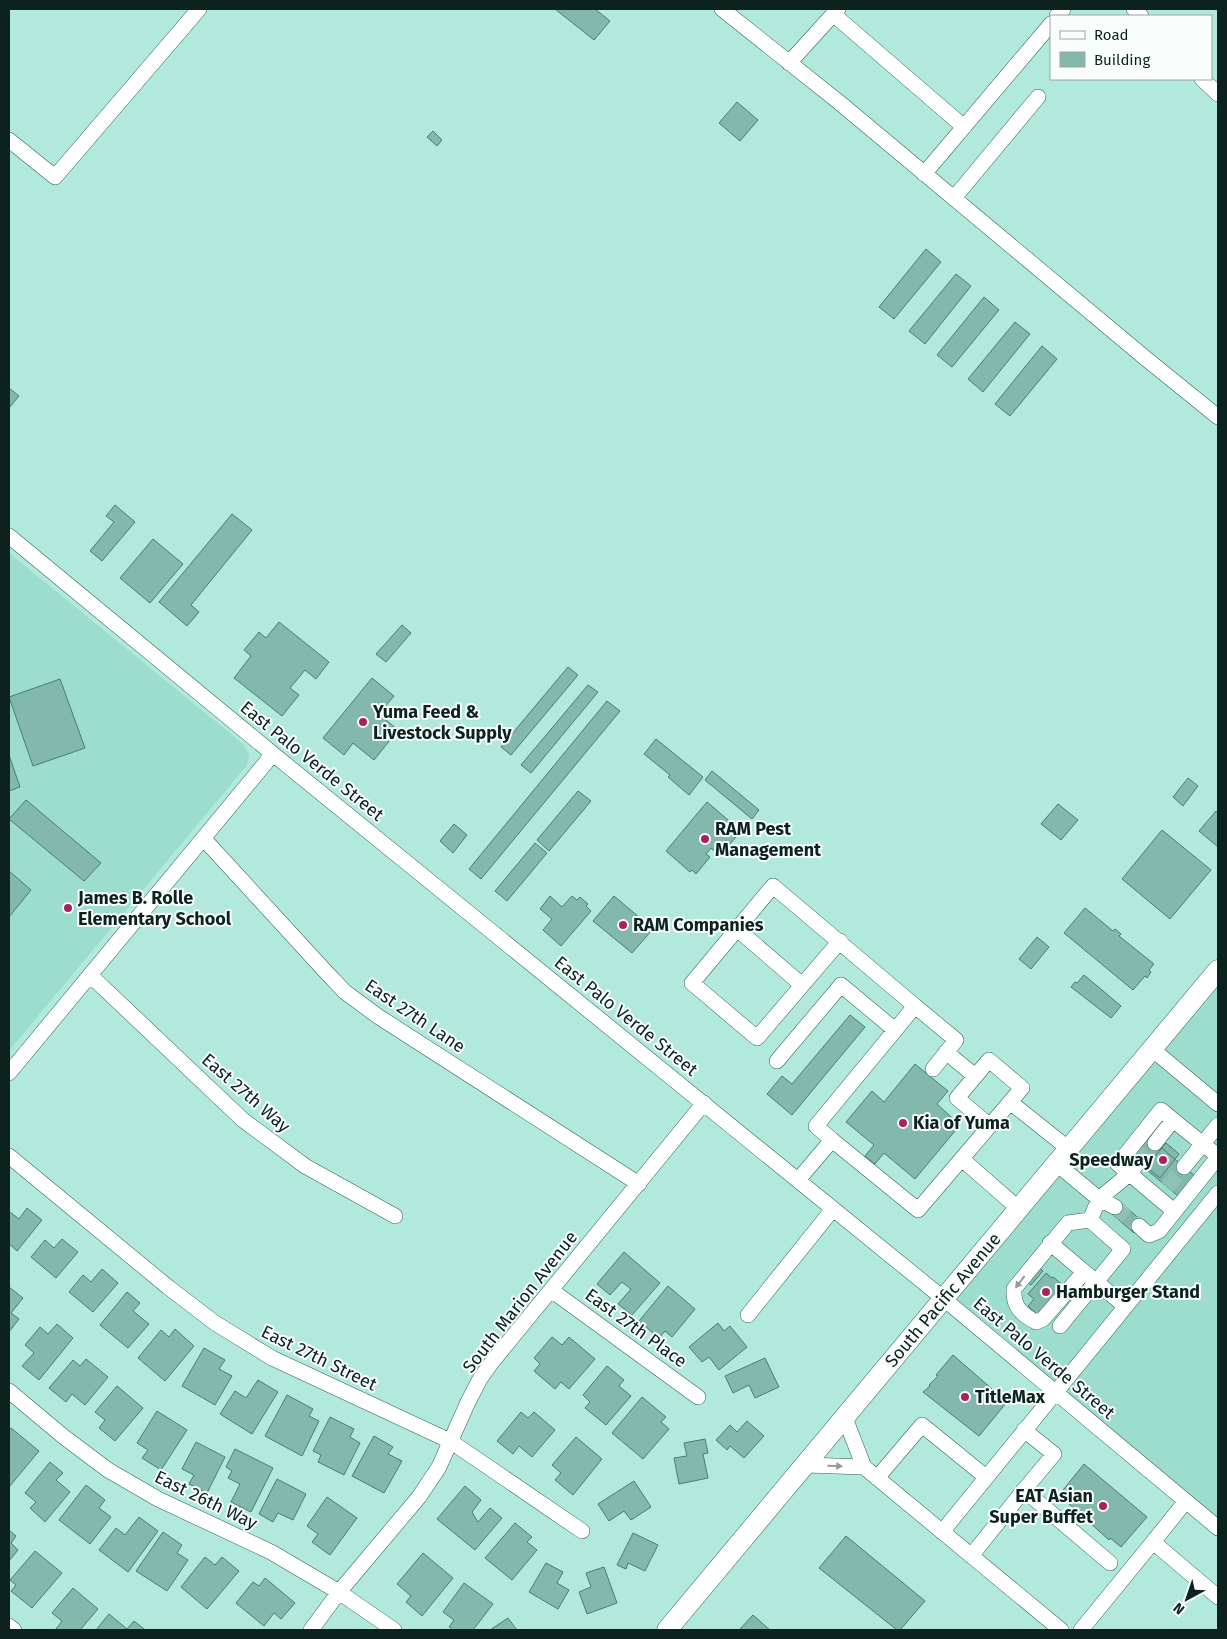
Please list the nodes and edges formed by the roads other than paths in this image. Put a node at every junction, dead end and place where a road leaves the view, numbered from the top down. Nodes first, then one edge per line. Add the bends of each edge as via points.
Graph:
1 (199, 9) edge
2 (722, 9) edge
3 (836, 12) edge
4 (1050, 25) edge
5 (789, 63) junction
6 (1203, 80) edge
7 (1218, 94) edge
8 (1038, 97) dead end
9 (964, 127) junction
10 (9, 140) edge
11 (924, 174) junction
12 (954, 198) junction
13 (1218, 417) edge
14 (9, 536) edge
15 (274, 754) junction
16 (204, 839) junction
17 (737, 929) junction
18 (840, 941) junction
19 (1218, 970) edge
20 (90, 975) junction
21 (802, 985) junction
22 (915, 1006) junction
23 (895, 1030) junction
24 (1152, 1049) junction
25 (946, 1052) junction
26 (777, 1061) dead end
27 (933, 1069) dead end
28 (9, 1072) edge
29 (975, 1076) junction
30 (1010, 1102) junction
31 (704, 1103) junction
32 (1218, 1104) edge
33 (1173, 1120) junction
34 (1218, 1125) edge
35 (990, 1126) junction
36 (832, 1140) junction
37 (1155, 1143) tunnel mouth
38 (1203, 1144) junction
39 (9, 1156) edge
40 (1063, 1157) junction
41 (1218, 1157) edge
42 (962, 1159) junction
43 (1184, 1167) tunnel mouth
44 (1134, 1168) junction
45 (798, 1180) junction
46 (639, 1184) junction
47 (1218, 1193) edge
48 (1100, 1198) junction
49 (1115, 1207) tunnel mouth
50 (1019, 1209) junction
51 (834, 1210) junction
52 (1174, 1212) junction
53 (394, 1216) dead end
54 (1090, 1220) junction
55 (1139, 1226) tunnel mouth
56 (1050, 1243) junction
57 (1084, 1272) junction
58 (1097, 1283) junction
59 (552, 1290) junction
60 (944, 1299) junction
61 (1125, 1306) junction
62 (748, 1315) dead end
63 (1060, 1326) dead end
64 (9, 1390) edge
65 (1055, 1392) junction
66 (698, 1397) dead end
67 (845, 1418) junction
68 (1024, 1430) junction
69 (450, 1441) junction
70 (806, 1464) junction
71 (864, 1467) junction
72 (986, 1477) junction
73 (877, 1478) junction
74 (1024, 1490) junction
75 (1186, 1501) junction
76 (1215, 1519) edge
77 (582, 1531) dead end
78 (942, 1532) junction
79 (1153, 1542) junction
80 (971, 1556) junction
81 (1110, 1563) dead end
82 (339, 1592) junction
83 (1218, 1597) edge
84 (9, 1626) edge
85 (14, 1630) edge
86 (311, 1630) edge
87 (394, 1630) edge
88 (667, 1630) edge
89 (1061, 1630) edge
90 (1081, 1630) edge

1 - 10 street via 55,177
2 - 5 street
3 - 5 street
3 - 9 street
4 - 9 street
5 - 11 street
6 - 7 street
8 - 12 street
9 - 11 street
11 - 12 street
12 - 13 street
14 - 15 street, East Palo Verde Street
15 - 16 street
15 - 31 street, East Palo Verde Street
16 - 20 street
16 - 46 street, East 27th Lane via 346,992 378,1017
17 - 18 street via 773,886
17 - 21 street
17 - 21 street via 692,983 757,1038
18 - 21 street
18 - 22 street
19 - 24 main road, South Pacific Avenue
20 - 28 street
20 - 53 street, East 27th Way via 244,1120 305,1166
22 - 23 street
22 - 25 street via 956,1040
23 - 26 street via 841,984
23 - 36 street via 816,1126
24 - 32 street
24 - 40 main road, South Pacific Avenue
25 - 27 street
25 - 29 street
29 - 30 street via 989,1060 1022,1088
29 - 35 street via 957,1098
30 - 35 street
30 - 40 street
31 - 45 street, East Palo Verde Street
31 - 46 street, South Marion Avenue
33 - 37 street
33 - 38 street
33 - 44 street via 1161,1110 1118,1164
34 - 38 street
35 - 42 street
36 - 42 street via 918,1210
36 - 45 street
38 - 41 street
38 - 43 street
39 - 69 street, East 27th Street via 215,1323 272,1358
40 - 48 street
40 - 50 main road, South Pacific Avenue
41 - 52 street
42 - 50 street
44 - 48 street
44 - 52 street via 1163,1192
45 - 51 street, East Palo Verde Street
46 - 59 street, South Marion Avenue
47 - 61 street
48 - 49 street
48 - 54 street
50 - 60 main road, South Pacific Avenue
51 - 60 street, East Palo Verde Street
51 - 62 street
52 - 55 street via 1159,1231 1149,1234
54 - 56 street via 1068,1224
54 - 58 street via 1123,1249
56 - 57 street
56 -> 57 street via 1014,1290 1017,1307 1028,1317 1036,1322 1043,1319
57 - 58 street
58 - 61 street
58 - 63 street
59 - 66 street, East 27th Place
59 - 69 street, South Marion Avenue via 480,1379
60 - 65 street, East Palo Verde Street
60 - 67 main road, South Pacific Avenue
61 - 65 street
64 - 82 street, East 26th Way via 108,1470 158,1499 271,1552
65 - 68 street
65 - 75 street, East Palo Verde Street
67 - 70 main road, South Pacific Avenue
67 - 71 street
68 - 72 street
68 - 74 street via 1054,1454
69 - 77 street, East 27th Street
69 - 82 street, South Marion Avenue via 439,1467 419,1497
70 -> 71 street
70 - 88 main road, South Pacific Avenue
71 - 73 street
72 - 73 street via 922,1425
72 - 78 street
73 - 78 street
74 - 80 street
74 - 81 street
75 - 76 street, East Palo Verde Street
75 - 79 street
78 - 80 street
79 - 83 street
79 - 90 street
80 - 89 street
82 - 86 street, South Marion Avenue
82 - 87 street, East 26th Way
84 - 85 street

